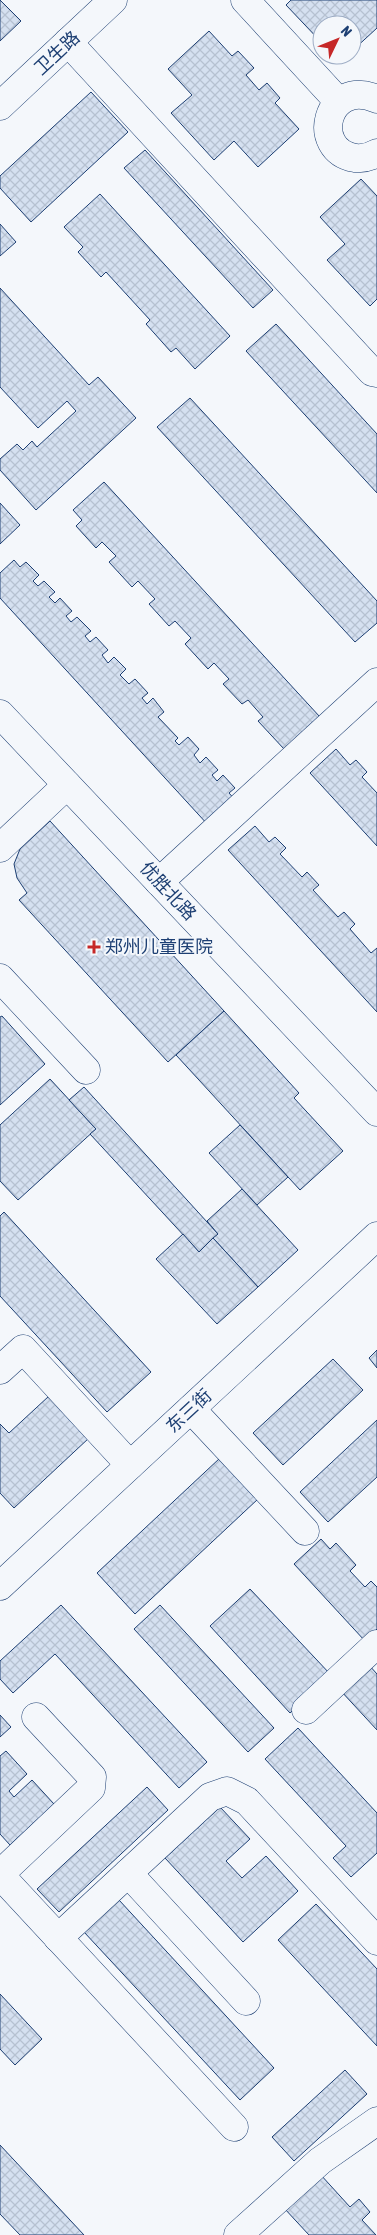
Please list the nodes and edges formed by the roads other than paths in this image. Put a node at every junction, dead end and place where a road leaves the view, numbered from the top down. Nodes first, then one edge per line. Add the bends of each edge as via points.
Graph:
1 (113, 0) edge
2 (245, 0) edge
3 (68, 42) junction
4 (377, 99) edge
5 (338, 102) junction
6 (0, 106) edge
7 (377, 153) edge
8 (377, 373) edge
9 (377, 682) edge
10 (2, 720) edge
11 (67, 785) junction
12 (0, 848) edge
13 (159, 882) junction
14 (0, 978) edge
15 (86, 1070) dead end
16 (377, 1112) edge
17 (377, 1236) edge
18 (0, 1370) edge
19 (191, 1409) junction
20 (130, 1466) junction
21 (304, 1531) dead end
22 (0, 1586) edge
23 (377, 1644) edge
24 (306, 1710) dead end
25 (36, 1717) dead end
26 (128, 1873) junction
27 (0, 1875) edge
28 (58, 1938) junction
29 (377, 1941) edge
30 (246, 2001) dead end
31 (377, 2121) edge
32 (234, 2127) dead end
33 (238, 2235) edge

1 - 3 street, 卫生路
2 - 5 street
3 - 6 street, 卫生路
3 - 8 street via 372,372
4 - 5 street via 357,94
5 - 7 street via 328,121 332,142 349,157 361,158
9 - 13 street
10 - 11 street, 优胜北路
11 - 12 street
11 - 13 street, 优胜北路
13 - 16 street, 优胜北路
14 - 15 street
17 - 19 street, 东三街
18 - 20 street via 23,1349
19 - 20 street, 东三街
19 - 21 street
20 - 22 street, 东三街
23 - 24 street
25 - 27 street via 92,1777 91,1788
26 - 28 street
26 - 29 street via 210,1797 227,1791 247,1802
26 - 30 street
27 - 28 street
28 - 32 street
31 - 33 street via 320,2160

